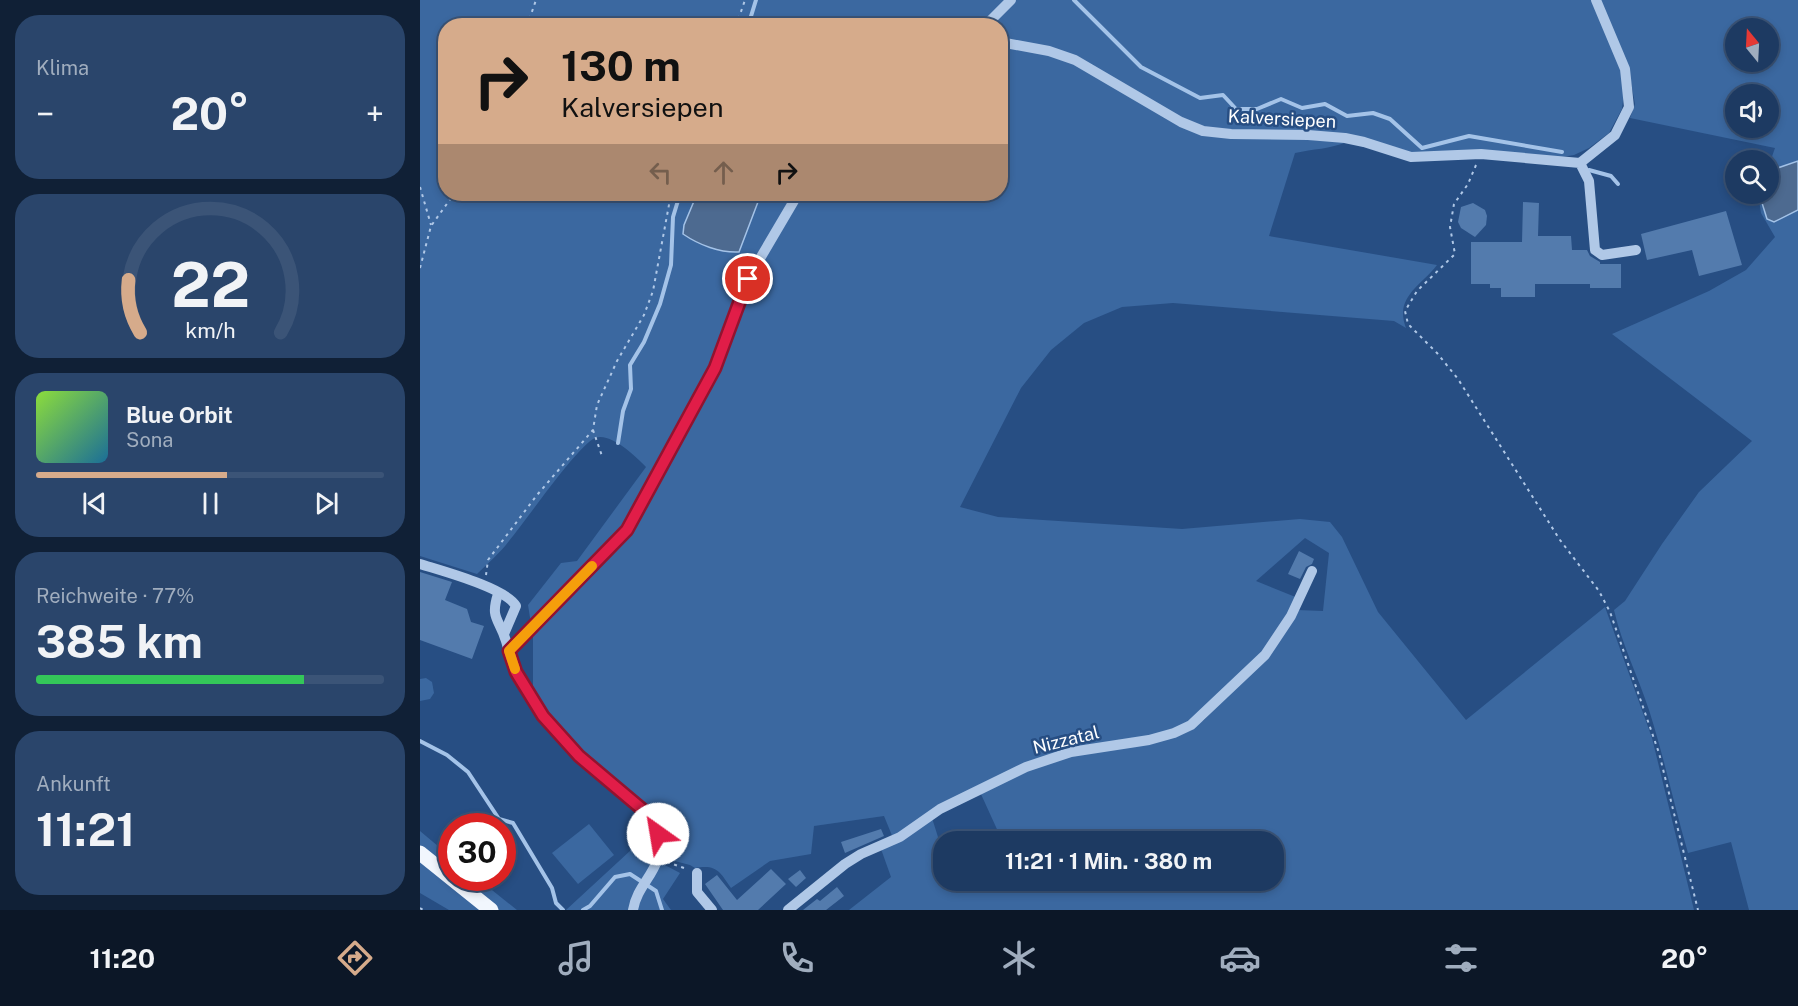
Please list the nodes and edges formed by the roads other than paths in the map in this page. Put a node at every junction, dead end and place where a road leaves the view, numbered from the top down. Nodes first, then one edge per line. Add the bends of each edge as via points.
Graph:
1 (1011, 0) edge
2 (1596, 0) edge
3 (993, 18) edge
4 (1008, 43) edge
5 (1580, 163) junction
6 (794, 201) edge
7 (1636, 250) dead end
8 (420, 564) edge
9 (1312, 571) dead end
10 (498, 594) junction
11 (504, 634) junction
12 (509, 651) junction
13 (420, 854) edge
14 (697, 873) road end
15 (633, 909) edge
16 (492, 910) edge
17 (712, 910) edge
18 (788, 910) edge

1 - 3 street
2 - 5 street via 1625,69 1629,106 1615,135
4 - 5 street, Kalversiepen via 1075,60 1203,131 1345,138 1411,157 1481,154
5 - 7 street via 1589,181 1595,250 1602,255
6 - 12 street via 748,279 715,368 627,530
8 - 10 street
9 - 18 street, Nizzatal via 1291,616 1265,655 1191,725 1149,740 1071,752 1026,767 940,809 900,837 861,854
10 - 11 street via 493,609
10 - 11 street via 516,606
11 - 12 street
12 - 15 street via 516,672 543,716 579,756 649,815 658,834 659,859
13 - 16 main road
14 - 17 street via 697,892

